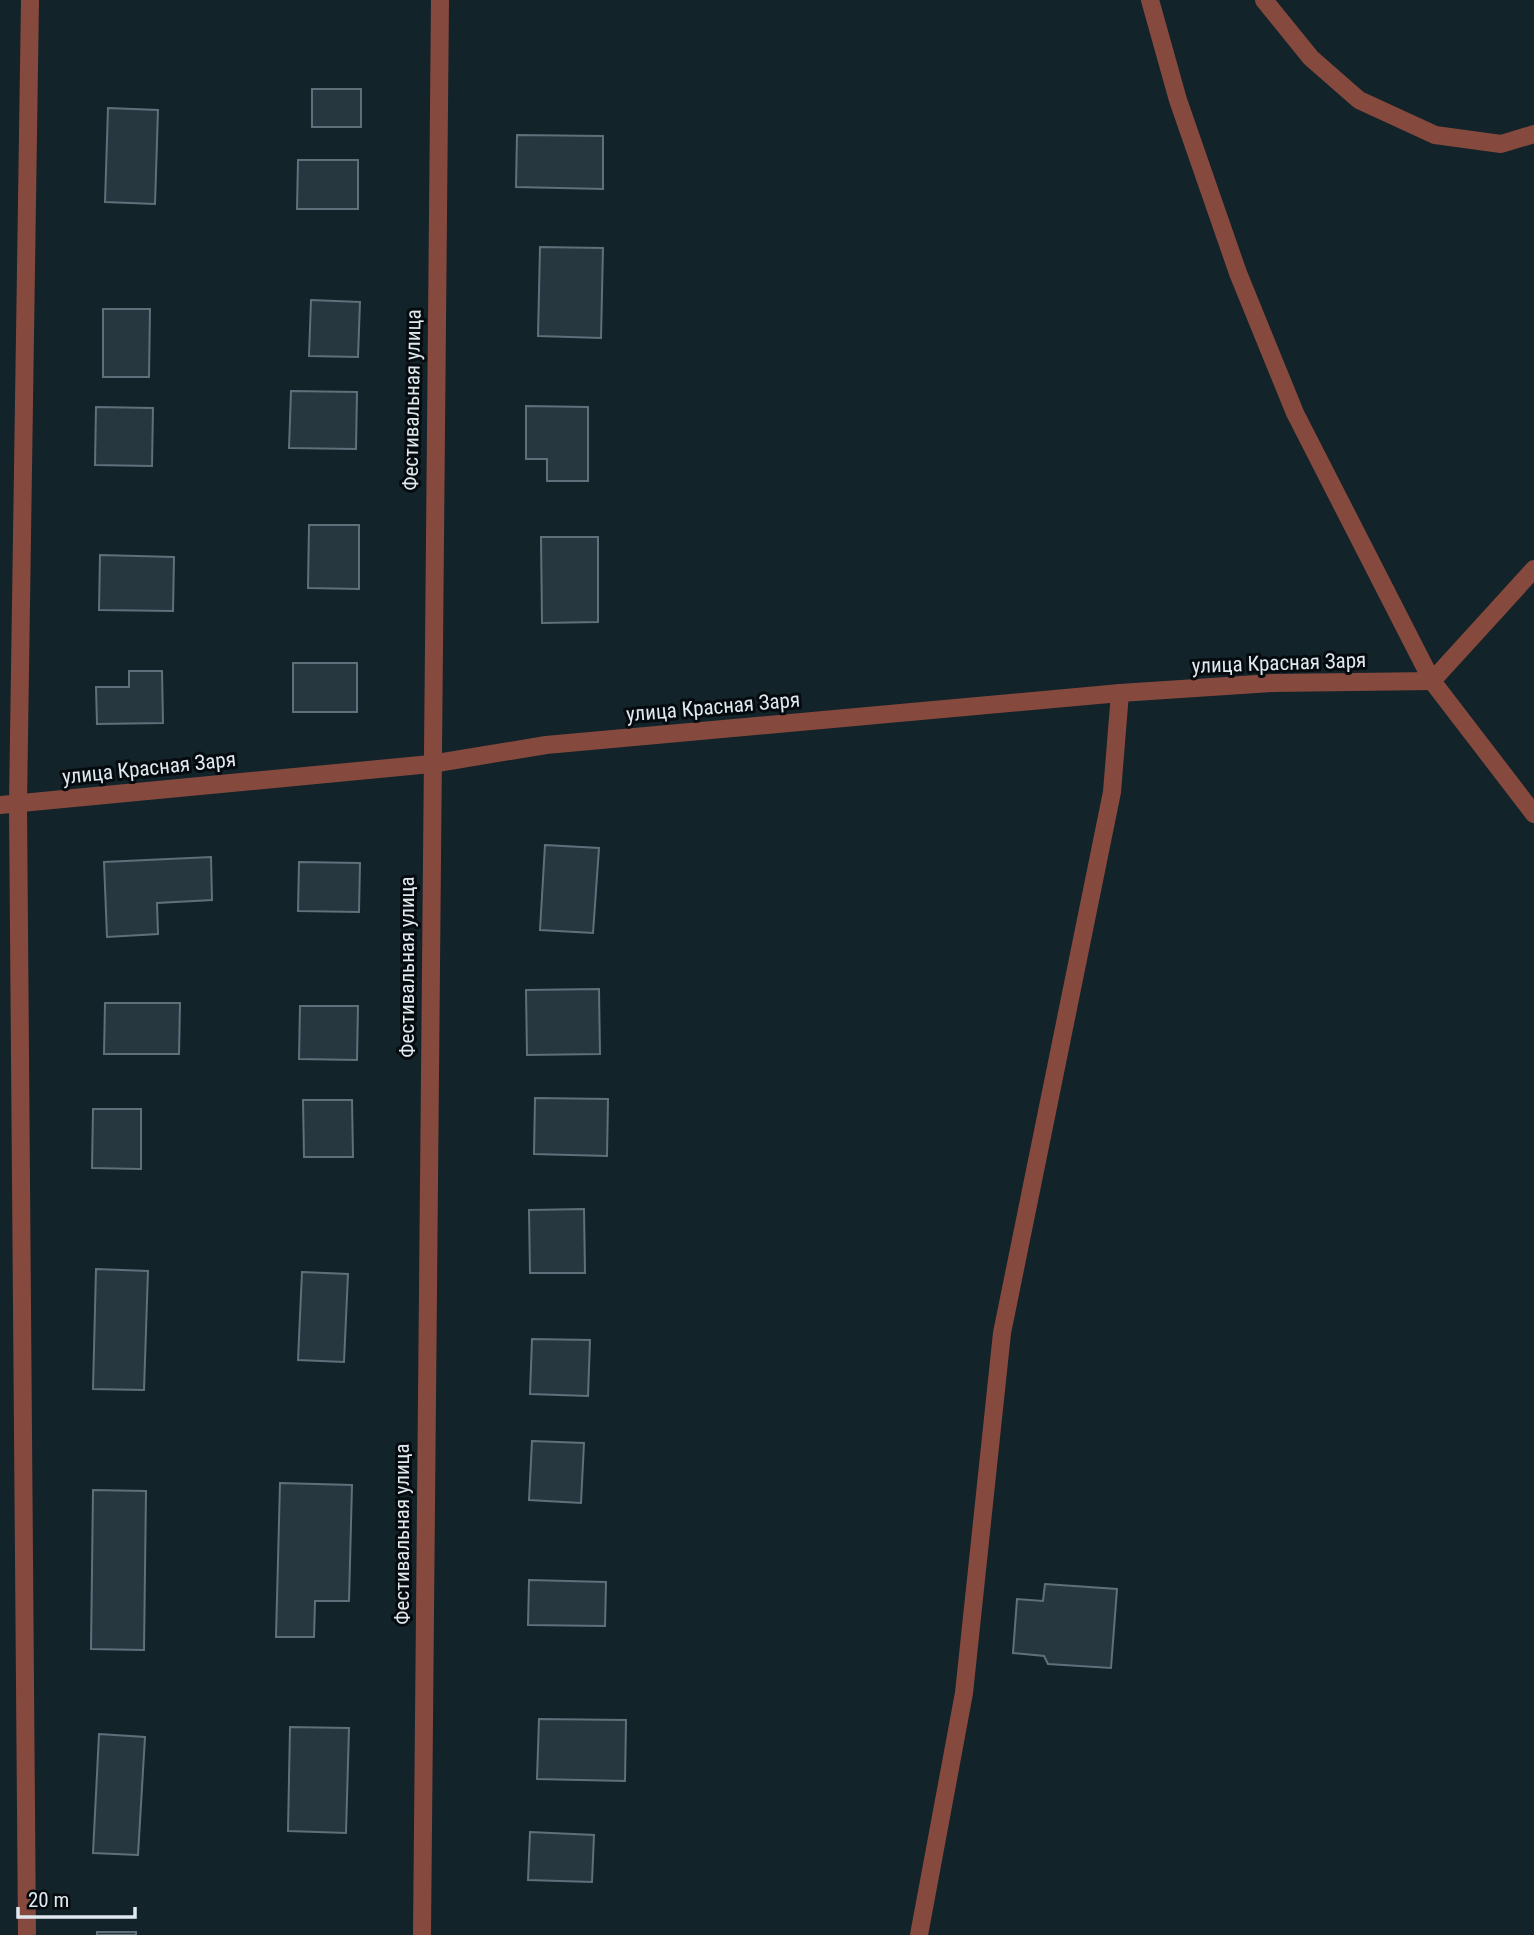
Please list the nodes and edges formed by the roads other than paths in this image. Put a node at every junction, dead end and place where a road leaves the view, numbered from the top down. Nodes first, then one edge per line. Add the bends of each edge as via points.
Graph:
1 (30, 0) edge
2 (440, 0) edge
3 (1150, 0) edge
4 (1264, 0) edge
5 (1534, 134) edge
6 (1534, 569) edge
7 (1432, 681) junction
8 (1120, 693) junction
9 (431, 764) junction
10 (9, 804) edge
11 (1534, 814) edge
12 (27, 1935) edge
13 (422, 1935) edge
14 (919, 1935) edge

1 - 10 street
2 - 9 street, Фестивальная улица
3 - 7 street via 1178,100 1234,261 1295,413
4 - 5 street via 1311,58 1359,100 1435,135 1500,144
6 - 7 street
7 - 8 street, улица Красная Заря via 1273,683
7 - 11 street
8 - 9 street, улица Красная Заря via 546,745
8 - 14 street via 1112,792 1002,1333 964,1693
9 - 10 street, улица Красная Заря
9 - 13 street, Фестивальная улица
10 - 12 street

